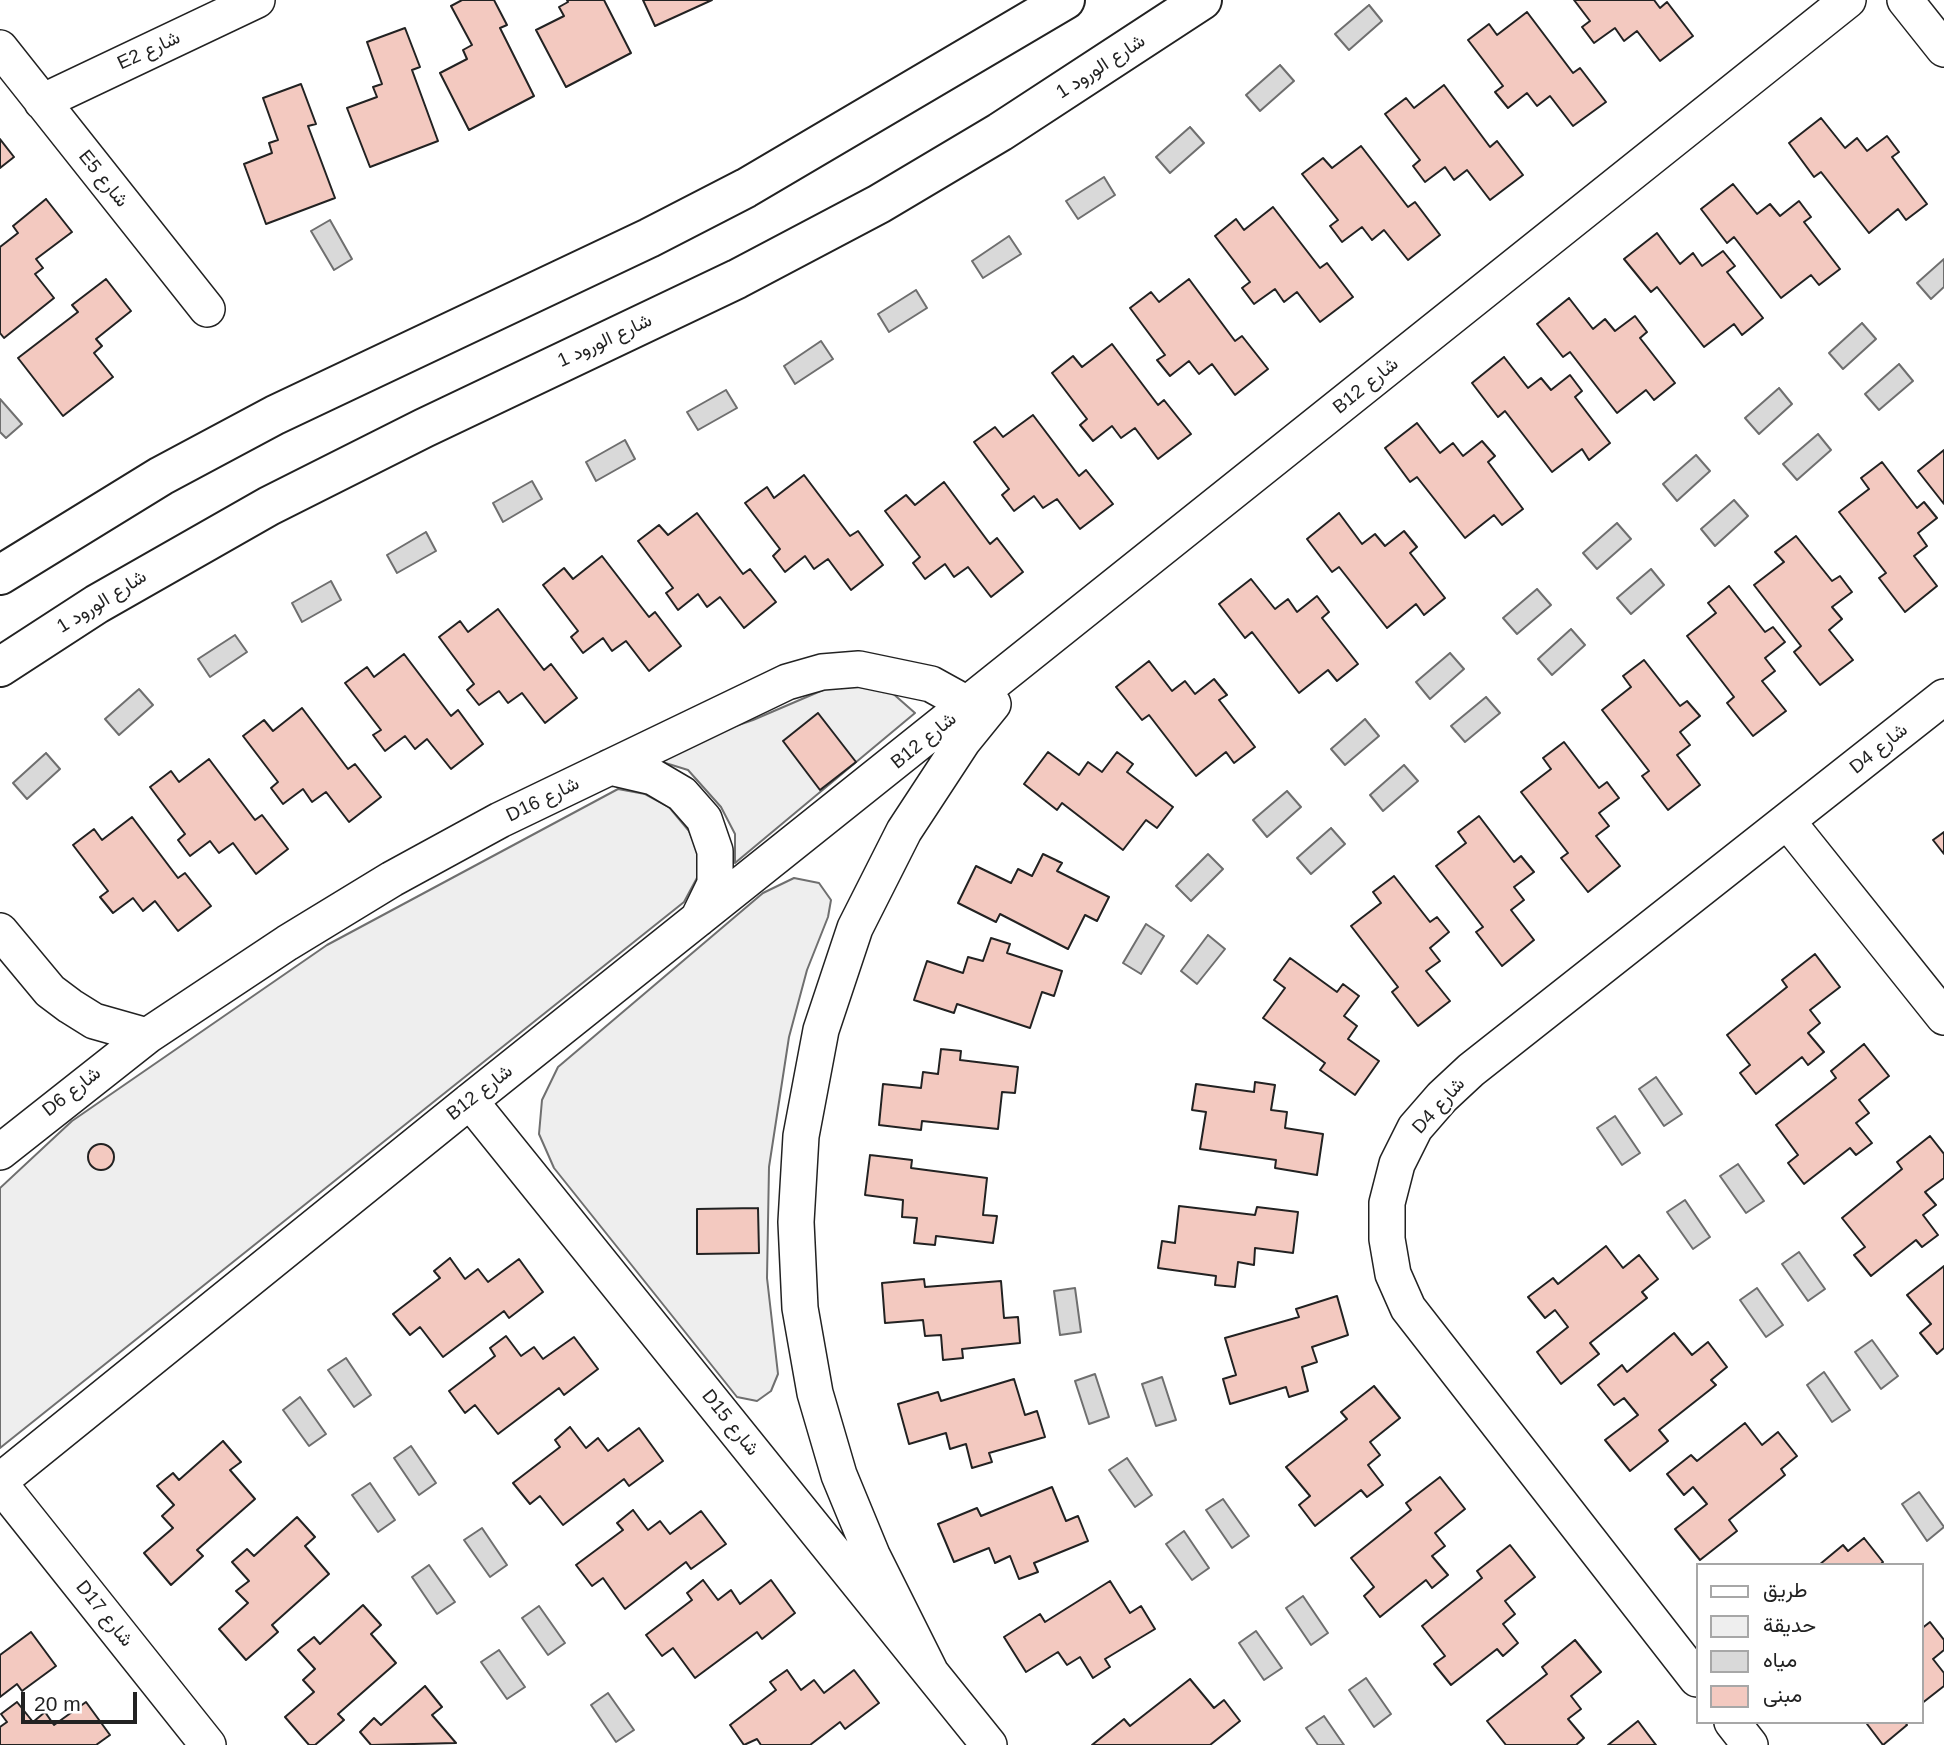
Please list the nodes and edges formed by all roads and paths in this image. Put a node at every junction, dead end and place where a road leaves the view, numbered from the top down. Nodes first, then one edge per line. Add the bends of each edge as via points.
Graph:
1 (257, 0) edge
2 (1065, 0) edge
3 (1202, 0) edge
4 (1848, 0) edge
5 (1905, 0) edge
6 (0, 48) edge
7 (1944, 49) edge
8 (41, 102) junction
9 (207, 309) dead end
10 (0, 575) edge
11 (1037, 650) junction
12 (0, 667) edge
13 (1944, 697) edge
14 (969, 705) junction
15 (610, 767) junction
16 (1788, 822) junction
17 (697, 922) junction
18 (0, 931) edge
19 (1944, 1017) edge
20 (147, 1036) junction
21 (470, 1101) junction
22 (0, 1152) edge
23 (0, 1482) edge
24 (930, 1671) junction
25 (1696, 1678) edge
26 (1734, 1724) edge
27 (208, 1745) edge
28 (989, 1745) edge
29 (1750, 1745) edge

1 - 8 street, E2 شارع
2 - 10 street via 746,188 275,415 161,476
3 - 12 street, شارع الورود 1 via 1000,132 878,204 737,279 269,506 97,604
4 - 11 street, B12 شارع
5 - 7 street
6 - 8 street, E5 شارع
8 - 9 street, E5 شارع
11 - 14 street, B12 شارع
11 - 24 street via 963,741 911,820 855,928 821,1030 801,1136 796,1222 799,1283 815,1393 839,1475 872,1555
13 - 16 street, D4 شارع
14 - 15 street, D16 شارع via 931,684 897,675 859,669 822,672 787,682
14 - 17 street, B12 شارع
15 - 17 street via 653,777 682,793 704,819 715,850 715,884
15 - 20 street, D16 شارع via 392,879
16 - 19 street
16 - 25 street, D4 شارع via 1441,1097 1415,1128 1397,1164 1387,1203 1391,1263 1408,1308
17 - 21 street, B12 شارع
18 - 20 street via 50,990 70,1006 107,1026
20 - 22 street, D6 شارع
21 - 23 street, B12 شارع
21 - 24 street, D15 شارع
23 - 27 street, D17 شارع
24 - 28 street, D15 شارع
26 - 29 street

